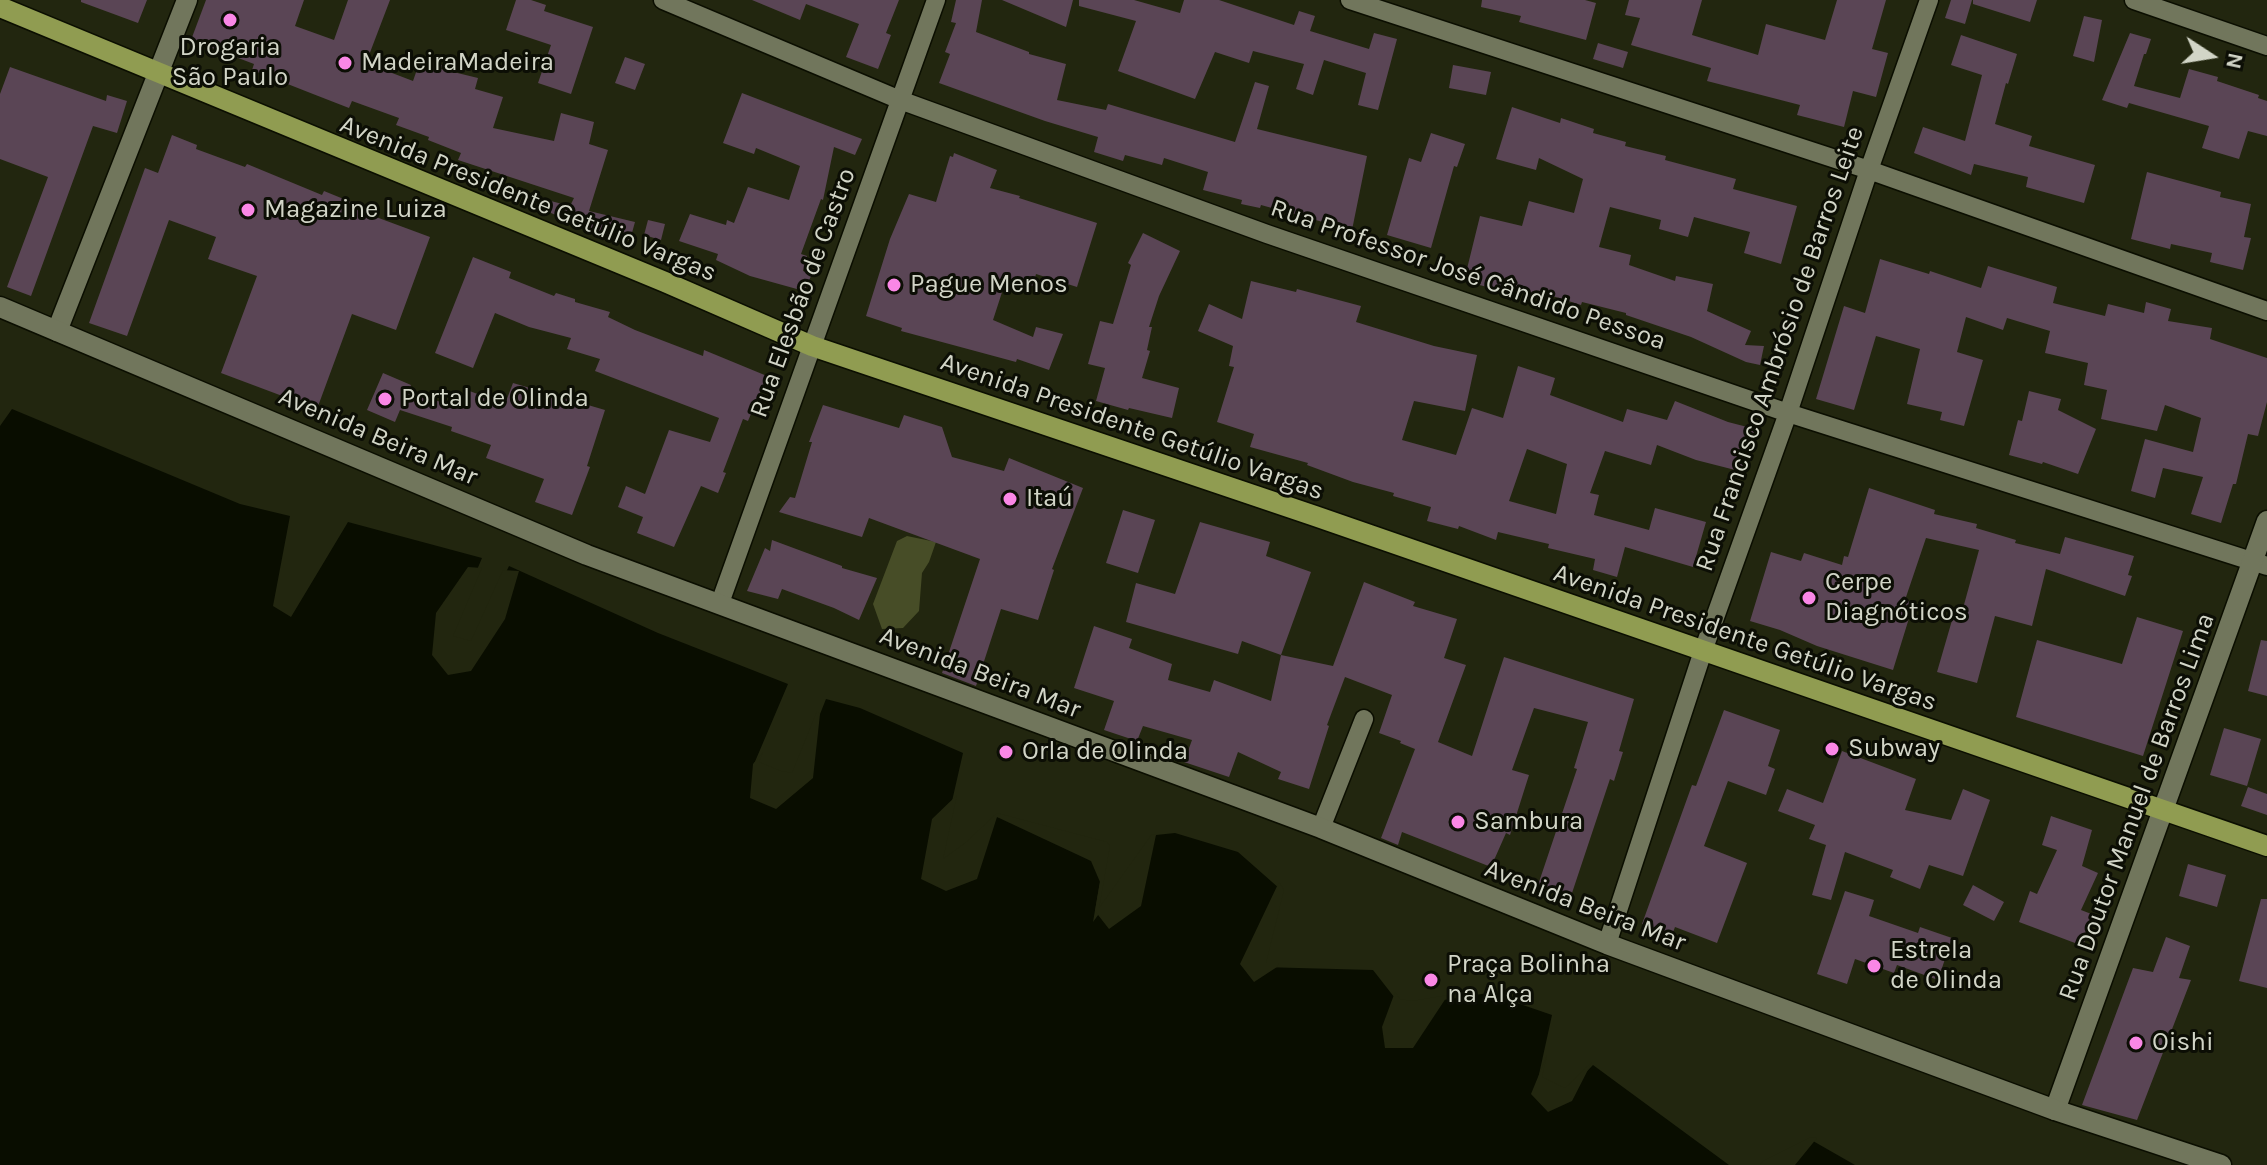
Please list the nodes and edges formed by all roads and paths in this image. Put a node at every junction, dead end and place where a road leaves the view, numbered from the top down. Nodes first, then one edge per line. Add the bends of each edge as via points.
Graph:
1 (187, 0) edge
2 (663, 0) edge
3 (936, 0) edge
4 (1350, 0) edge
5 (1929, 0) edge
6 (2134, 0) edge
7 (0, 7) edge
8 (2267, 46) edge
9 (159, 75) junction
10 (900, 100) junction
11 (1869, 170) junction
12 (0, 307) edge
13 (2267, 311) edge
14 (57, 331) junction
15 (812, 346) junction
16 (1788, 413) junction
17 (2267, 521) edge
18 (2260, 564) edge
19 (720, 603) junction
20 (1703, 651) junction
21 (1364, 719) dead end
22 (2164, 810) junction
23 (1321, 828) junction
24 (2267, 846) edge
25 (1607, 944) junction
26 (2055, 1110) junction
27 (2221, 1165) edge

1 - 9 main road
2 - 10 street, Rua Professor José Cândido Pessoa
3 - 10 street, Rua Elesbão de Castro
4 - 11 street
5 - 11 street, Rua Francisco Ambrósio de Barros Leite
6 - 8 street
7 - 9 main road, Avenida Presidente Getúlio Vargas
9 - 14 main road
9 - 15 main road, Avenida Presidente Getúlio Vargas
10 - 15 street, Rua Elesbão de Castro
10 - 16 street, Rua Professor José Cândido Pessoa via 1267,234
11 - 13 street
11 - 16 street, Rua Francisco Ambrósio de Barros Leite
12 - 14 main road, Avenida Beira Mar
14 - 19 main road, Avenida Beira Mar via 587,555
15 - 19 street, Rua Elesbão de Castro
15 - 20 main road, Avenida Presidente Getúlio Vargas
16 - 18 street, Rua Professor José Cândido Pessoa
16 - 20 street, Rua Francisco Ambrósio de Barros Leite
17 - 18 main road, Rua Doutor Manuel de Barros Lima
18 - 22 main road, Rua Doutor Manuel de Barros Lima
19 - 23 main road, Avenida Beira Mar
20 - 22 main road, Avenida Presidente Getúlio Vargas
20 - 25 street, Rua Francisco Ambrósio de Barros Leite
21 - 23 street
22 - 24 main road, Avenida Presidente Getúlio Vargas
22 - 26 main road, Rua Doutor Manuel de Barros Lima
23 - 25 main road, Avenida Beira Mar
25 - 26 main road, Avenida Beira Mar
26 - 27 main road, Avenida Beira Mar

